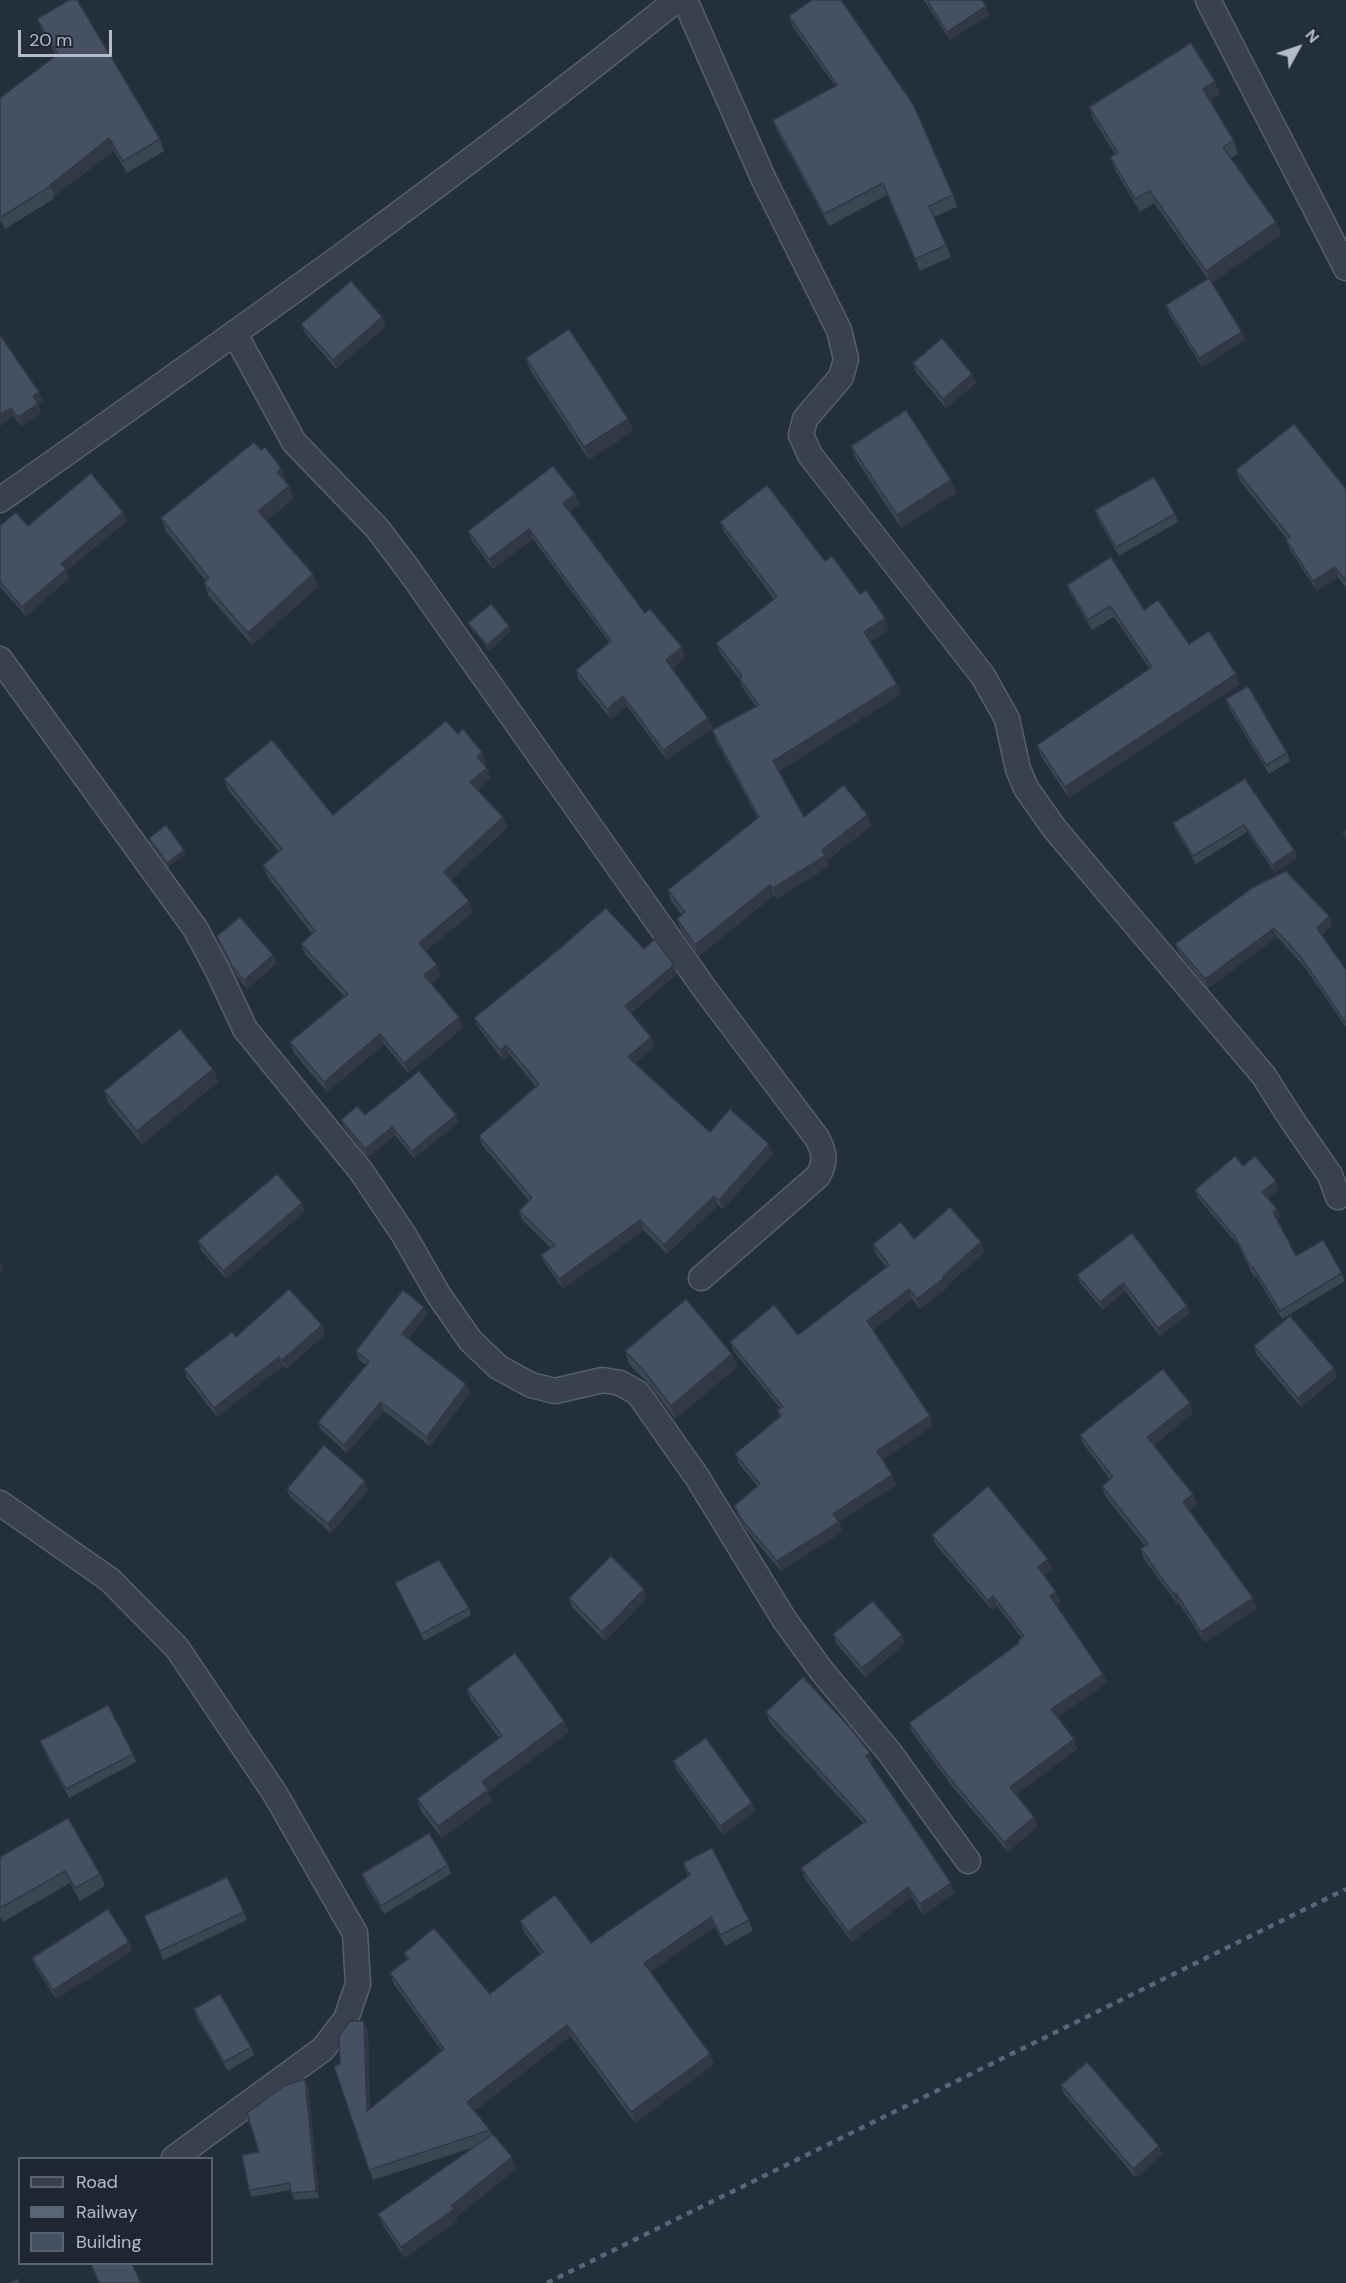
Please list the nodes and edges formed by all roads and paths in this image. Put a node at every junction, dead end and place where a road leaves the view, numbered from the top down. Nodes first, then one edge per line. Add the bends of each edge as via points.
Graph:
1 (1208, 0) edge
2 (674, 1) edge
3 (1346, 268) edge
4 (235, 334) junction
5 (0, 500) edge
6 (0, 659) edge
7 (1338, 1197) dead end
8 (701, 1278) dead end
9 (0, 1503) edge
10 (968, 1862) dead end
11 (175, 2157) edge

1 - 3 street
2 - 4 street via 569,86
2 - 7 street via 839,330 846,359 841,377 805,418 801,435 810,455 983,676 1007,719 1026,788 1054,828 1264,1076 1330,1175
4 - 5 street
4 - 8 street via 294,442 377,528 408,569 824,1151 825,1164 818,1176
6 - 10 street via 195,928 245,1029 361,1171 470,1340 498,1367 531,1386 555,1391 603,1380 620,1383 638,1393 697,1477 784,1619 890,1753
9 - 11 street via 110,1580 177,1648 274,1792 355,1934 358,1984 346,2019 322,2049

